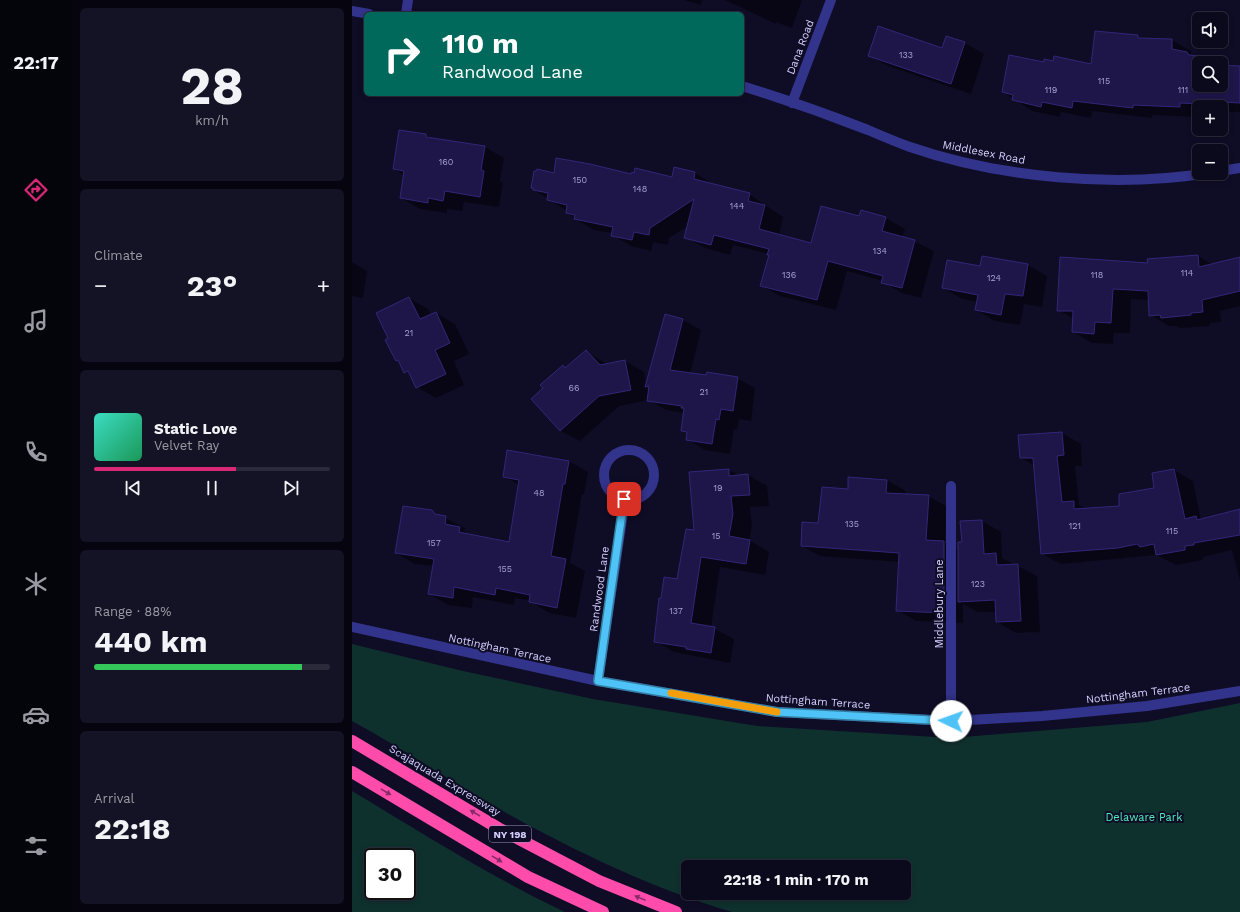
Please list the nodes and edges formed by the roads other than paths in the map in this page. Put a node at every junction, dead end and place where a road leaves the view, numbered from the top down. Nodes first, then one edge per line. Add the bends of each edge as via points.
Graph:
1 (408, 0) edge
2 (831, 0) edge
3 (352, 11) edge
4 (406, 12) edge
5 (364, 13) edge
6 (744, 87) edge
7 (792, 103) junction
8 (1240, 168) edge
9 (1228, 170) edge
10 (1192, 176) edge
11 (951, 486) dead end
12 (624, 499) junction
13 (352, 627) edge
14 (598, 681) junction
15 (1240, 691) edge
16 (951, 721) junction
17 (352, 741) edge
18 (352, 772) edge
19 (603, 912) edge
20 (676, 912) edge

1 - 4 street
2 - 7 street, Dana Road
3 - 5 street
6 - 7 street, Middlesex Road
7 - 10 street, Middlesex Road via 909,147 998,169 1085,179 1140,180
8 - 9 street
11 - 16 street, Middlebury Lane
12 - 12 street via 634,499 643,495 654,479 650,461 634,450 624,450 615,454 608,461 605,470 608,489
12 - 14 street, Randwood Lane
13 - 14 street, Nottingham Terrace
14 - 16 street, Nottingham Terrace via 777,712
15 - 16 street, Nottingham Terrace via 1140,707
20 -> 17 highway, Scajaquada Expressway / NY 198 via 599,881 525,842
18 -> 19 highway, NY 198 via 528,878

